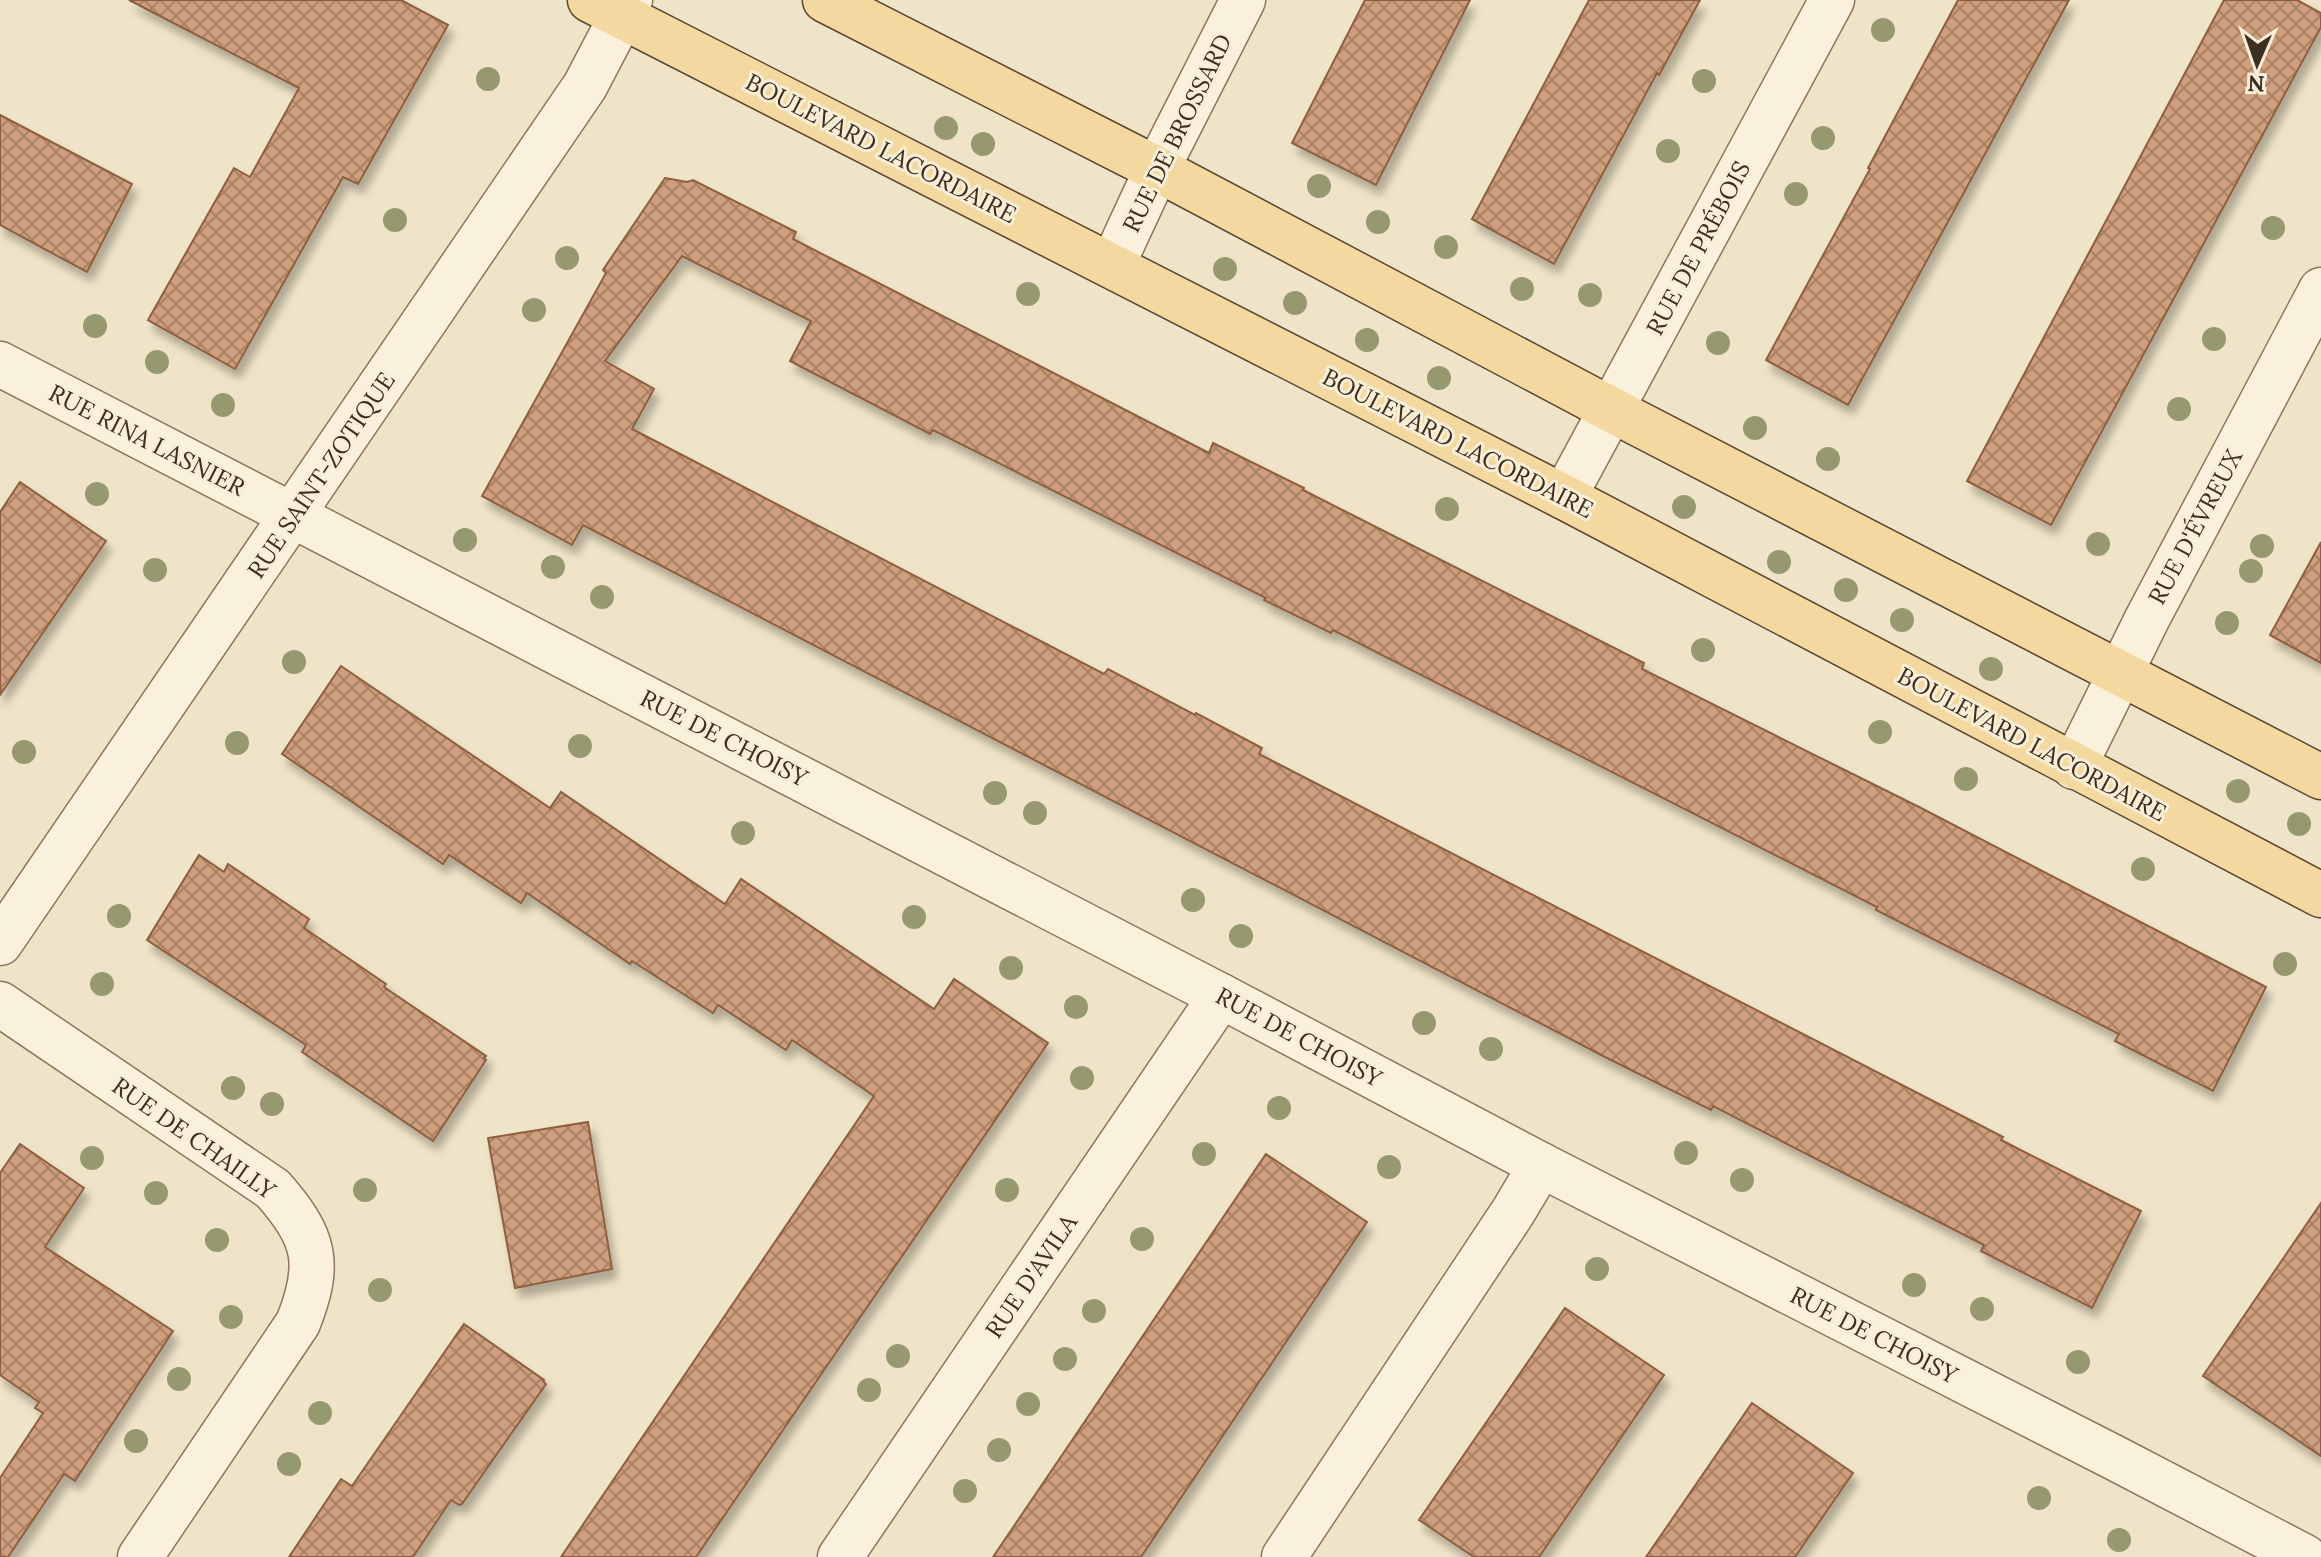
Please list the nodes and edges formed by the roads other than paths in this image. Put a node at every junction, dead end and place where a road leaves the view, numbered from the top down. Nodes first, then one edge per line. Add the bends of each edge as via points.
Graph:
1 (825, 0) edge
2 (1243, 0) edge
3 (1832, 0) edge
4 (614, 5) edge
5 (1157, 169) junction
6 (1112, 266) junction
7 (2321, 290) edge
8 (0, 364) edge
9 (1610, 409) junction
10 (1564, 497) junction
11 (294, 516) junction
12 (2119, 672) junction
13 (2074, 767) junction
14 (2321, 777) edge
15 (2321, 895) edge
16 (0, 943) edge
17 (1221, 996) junction
18 (0, 1004) edge
19 (1541, 1165) junction
20 (140, 1557) edge
21 (840, 1557) edge
22 (1284, 1557) edge
23 (2305, 1557) edge

1 - 5 main road
2 - 5 street, RUE DE BROSSARD
3 - 9 street, RUE DE PRÉBOIS
4 - 6 main road, BOULEVARD LACORDAIRE
4 - 11 street, RUE SAINT-ZOTIQUE via 585,86
5 - 6 street, RUE DE BROSSARD
5 - 9 main road
6 - 10 main road, BOULEVARD LACORDAIRE
7 - 12 street, RUE D'ÉVREUX
8 - 11 street, RUE RINA LASNIER
9 - 10 street, RUE DE PRÉBOIS
9 - 12 main road
10 - 13 main road, BOULEVARD LACORDAIRE
11 - 16 street, RUE SAINT-ZOTIQUE
11 - 17 street, RUE DE CHOISY
12 - 13 street, RUE D'ÉVREUX
12 - 14 main road
13 - 15 main road, BOULEVARD LACORDAIRE
17 - 19 street, RUE DE CHOISY
17 - 21 street, RUE D'AVILA
18 - 20 street, RUE DE CHAILLY via 273,1189 296,1215 311,1253 311,1281 298,1323
19 - 22 street
19 - 23 street, RUE DE CHOISY

